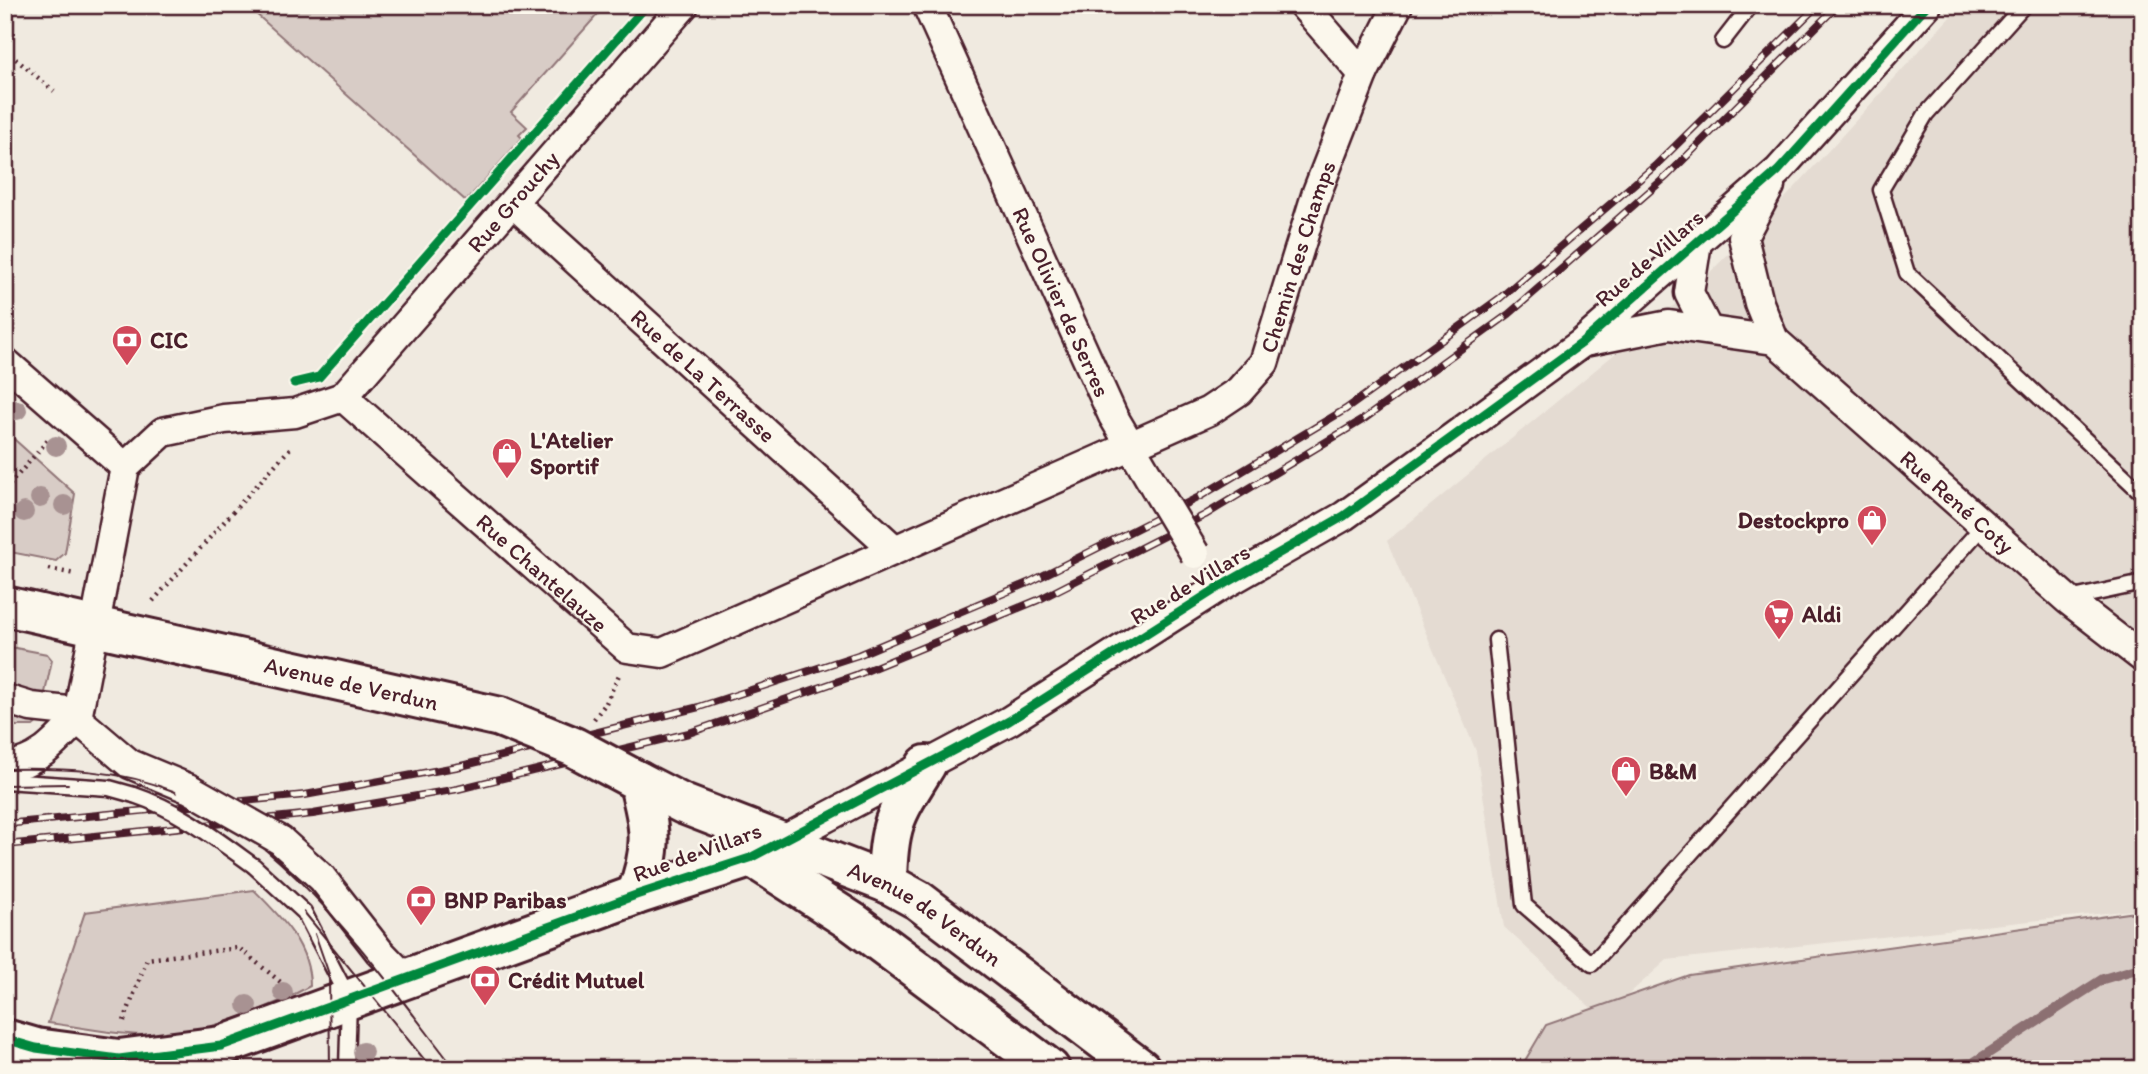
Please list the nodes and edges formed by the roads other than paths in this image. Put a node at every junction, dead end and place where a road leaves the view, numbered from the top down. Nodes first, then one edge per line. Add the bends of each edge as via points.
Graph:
1 (684, 5) edge
2 (927, 5) edge
3 (1303, 5) edge
4 (1398, 5) edge
5 (1752, 5) edge
6 (1927, 5) edge
7 (2024, 5) edge
8 (1723, 41) dead end
9 (1363, 74) junction
10 (1778, 172) junction
11 (513, 203) junction
12 (1698, 242) junction
13 (1707, 328) junction
14 (1774, 340) junction
15 (1582, 343) junction
16 (5, 362) edge
17 (343, 397) junction
18 (1131, 446) junction
19 (125, 467) junction
20 (2143, 494) edge
21 (1983, 526) junction
22 (894, 549) junction
23 (2143, 583) edge
24 (1216, 589) junction
25 (2068, 600) junction
26 (5, 606) edge
27 (95, 625) junction
28 (1496, 640) dead end
29 (2143, 658) edge
30 (5, 699) edge
31 (77, 716) junction
32 (926, 765) junction
33 (5, 767) edge
34 (635, 779) junction
35 (5, 781) edge
36 (764, 850) junction
37 (887, 883) junction
38 (636, 895) junction
39 (407, 979) junction
40 (349, 999) junction
41 (5, 1039) edge
42 (347, 1069) edge
43 (1050, 1069) edge
44 (1141, 1069) edge

1 - 11 street, Rue Grouchy
2 - 18 street, Rue Olivier de Serres via 1113,416
3 - 9 street
4 - 9 street, Chemin des Champs
5 - 8 lane
6 - 10 street, Rue de Villars
7 - 20 lane via 1926,114 1881,190 1907,273
9 - 18 street, Chemin des Champs via 1317,192 1264,363 1239,391 1209,411
10 - 12 street, Rue de Villars
10 - 14 street, Rue René Coty via 1744,237 1759,303
11 - 17 street, Rue Grouchy
11 - 22 street, Rue de La Terrasse
12 - 13 street via 1689,293
12 - 15 street, Rue de Villars
13 - 14 street
13 - 15 street via 1670,324
14 - 21 street, Rue René Coty
15 - 24 street, Rue de Villars via 1344,516
16 - 19 street
17 - 19 street via 295,413 224,419 163,432
17 - 22 street, Rue Chantelauze via 627,648 662,653
18 - 22 street, Rue Chantelauze
18 - 24 street, Rue Olivier de Serres, bridge
19 - 27 street
21 - 25 street, Rue René Coty
21 - 28 lane via 1592,964 1524,905
23 - 25 lane
24 - 32 street, Rue de Villars via 1009,721
25 - 29 street, Rue René Coty
26 - 27 main road, Avenue de Verdun
27 - 31 street
27 - 34 main road, Avenue de Verdun, bridge via 500,717 574,747
30 - 31 street
31 - 33 street via 46,754
31 - 39 street, bridge via 130,764 190,789 281,840 322,878
32 - 36 street, Rue de Villars
32 - 37 main road via 894,816 888,839
34 - 36 main road, Avenue de Verdun
34 - 38 main road via 648,817 651,844
35 - 40 lane, bridge via 109,788 160,804 190,821 254,866 304,912
36 - 37 main road, Avenue de Verdun
36 - 38 main road, Rue de Villars
36 - 43 main road, Avenue de Verdun
37 - 44 main road, Avenue de Verdun via 918,900
38 - 39 main road, Rue de Villars
39 - 40 main road, Rue de Villars
40 - 41 main road, Rue de Villars via 220,1052 119,1059 36,1048
40 - 42 lane

